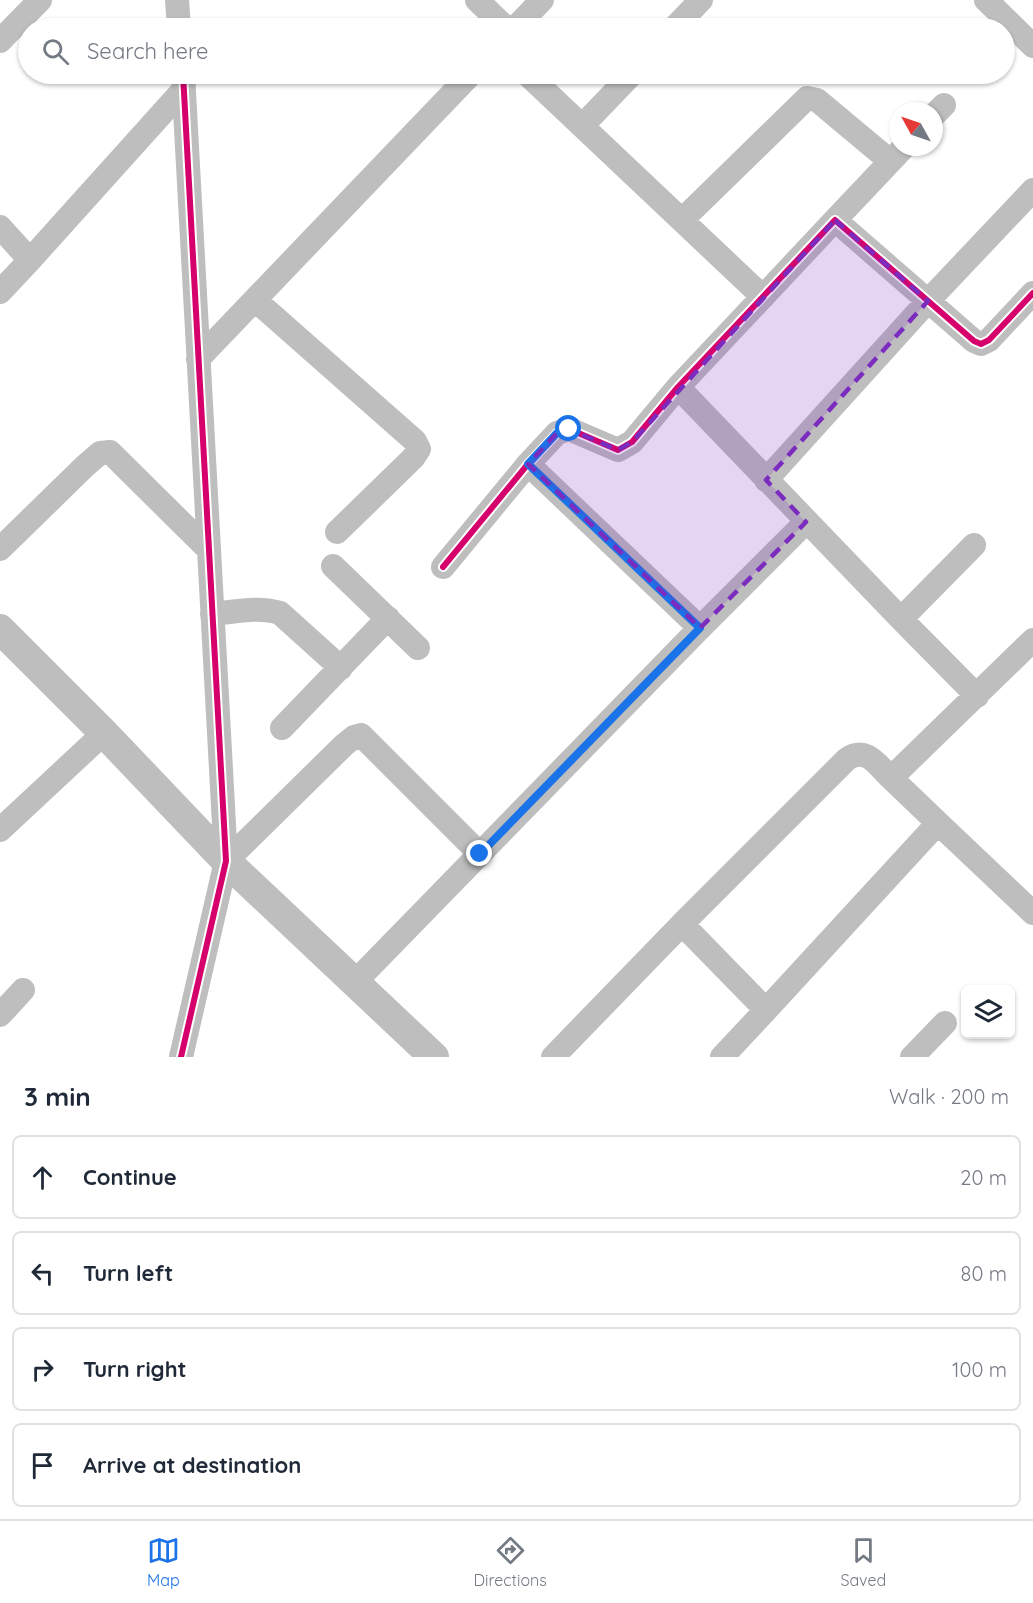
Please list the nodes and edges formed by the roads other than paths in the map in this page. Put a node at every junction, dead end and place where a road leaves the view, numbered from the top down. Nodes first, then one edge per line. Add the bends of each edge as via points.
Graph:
1 (40, 0) edge
2 (177, 0) edge
3 (477, 0) edge
4 (542, 0) edge
5 (701, 0) edge
6 (986, 0) edge
7 (22, 18) edge
8 (178, 18) edge
9 (496, 18) edge
10 (525, 18) edge
11 (684, 18) edge
12 (1004, 18) edge
13 (18, 23) edge
14 (1015, 28) edge
15 (0, 41) edge
16 (1033, 46) edge
17 (180, 84) edge
18 (183, 84) edge
19 (461, 84) edge
20 (538, 84) edge
21 (622, 84) edge
22 (582, 126) junction
23 (889, 149) edge
24 (895, 156) edge
25 (1033, 190) edge
26 (682, 220) junction
27 (835, 220) junction
28 (0, 227) edge
29 (30, 260) junction
30 (0, 291) edge
31 (1033, 293) edge
32 (763, 297) junction
33 (255, 300) junction
34 (928, 301) junction
35 (198, 359) junction
36 (678, 387) junction
37 (528, 464) junction
38 (766, 480) junction
39 (806, 522) junction
40 (337, 531) dead end
41 (974, 545) dead end
42 (0, 549) edge
43 (209, 550) junction
44 (333, 566) dead end
45 (443, 567) dead end
46 (212, 614) junction
47 (387, 618) junction
48 (901, 620) junction
49 (700, 628) junction
50 (0, 629) edge
51 (1033, 640) edge
52 (418, 648) dead end
53 (341, 668) junction
54 (977, 696) junction
55 (282, 728) dead end
56 (104, 733) junction
57 (891, 778) junction
58 (938, 824) junction
59 (0, 830) edge
60 (480, 854) junction
61 (226, 861) junction
62 (1033, 913) edge
63 (682, 924) junction
64 (354, 983) junction
65 (23, 990) dead end
66 (766, 1010) junction
67 (0, 1015) edge
68 (945, 1023) dead end
69 (181, 1057) edge
70 (434, 1057) edge
71 (553, 1057) edge
72 (722, 1057) edge
73 (912, 1057) edge

1 - 7 street
2 - 8 street
3 - 9 street
4 - 10 street
5 - 11 street
6 - 12 street
13 - 15 street
14 - 16 street
17 - 29 street
18 - 35 street
19 - 33 street
20 - 22 street
21 - 22 street
22 - 26 street
23 - 26 street via 817,100 807,98
24 - 27 street
25 - 34 street
26 - 32 street
27 - 32 street
27 - 34 street
28 - 29 street
29 - 30 street
31 - 34 street via 981,344
32 - 36 street
33 - 35 street
33 - 40 street via 415,441 419,449
34 - 38 street
35 - 43 street
36 - 37 street via 632,442 618,450 569,429 557,433
36 - 38 street
37 - 45 street
37 - 49 street
38 - 39 street
39 - 48 street
39 - 49 street
41 - 48 street
42 - 43 street via 85,466 100,453 110,452
43 - 46 street
44 - 47 street
46 - 53 street via 259,609 280,614
46 - 61 street
47 - 52 street
47 - 53 street
48 - 54 street
49 - 60 street
50 - 56 street
51 - 54 street
53 - 55 street
54 - 57 street
56 - 59 street
56 - 61 street
57 - 58 street
57 - 63 street via 866,755 855,753
58 - 62 street
58 - 66 street
60 - 61 street via 361,735 344,745
60 - 64 street
61 - 64 street
61 - 69 street
63 - 66 street
63 - 71 street
64 - 70 street
65 - 67 street
66 - 72 street
68 - 73 street

